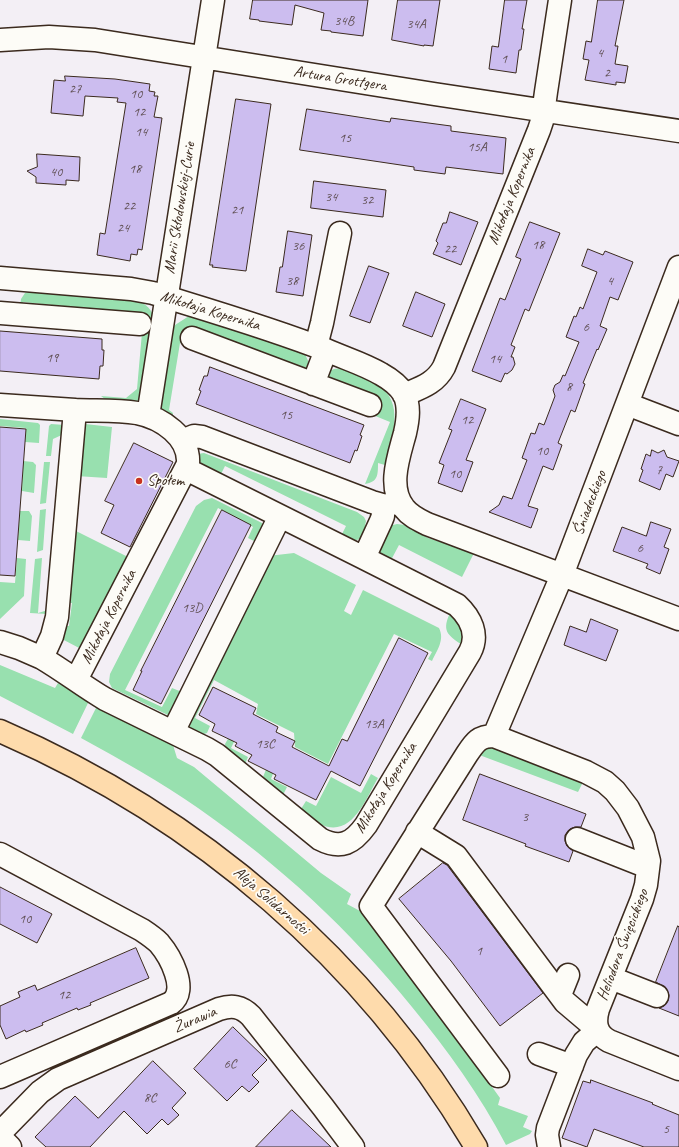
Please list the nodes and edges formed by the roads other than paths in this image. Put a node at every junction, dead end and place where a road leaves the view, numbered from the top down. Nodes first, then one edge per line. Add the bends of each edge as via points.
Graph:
1 (213, 0) edge
2 (560, 0) edge
3 (0, 40) edge
4 (204, 57) junction
5 (543, 111) junction
6 (679, 131) edge
7 (340, 233) dead end
8 (679, 267) edge
9 (7, 279) edge
10 (167, 297) junction
11 (6, 313) edge
12 (140, 324) dead end
13 (192, 338) dead end
14 (321, 348) junction
15 (313, 384) junction
16 (404, 395) junction
17 (627, 404) junction
18 (0, 405) edge
19 (370, 405) dead end
20 (75, 410) junction
21 (148, 416) junction
22 (679, 424) edge
23 (182, 441) junction
24 (186, 469) junction
25 (391, 503) junction
26 (280, 516) junction
27 (364, 558) junction
28 (562, 575) junction
29 (679, 619) edge
30 (0, 642) edge
31 (42, 658) junction
32 (76, 680) junction
33 (0, 731) edge
34 (172, 732) junction
35 (494, 736) junction
36 (417, 832) junction
37 (577, 839) dead end
38 (0, 854) edge
39 (648, 867) junction
40 (568, 975) dead end
41 (611, 978) junction
42 (560, 995) junction
43 (657, 996) dead end
44 (598, 1030) junction
45 (539, 1054) dead end
46 (572, 1066) junction
47 (679, 1069) edge
48 (498, 1076) dead end
49 (0, 1077) edge
50 (0, 1133) edge
51 (0, 1137) edge
52 (10, 1147) edge
53 (353, 1147) edge
54 (476, 1147) edge
55 (549, 1147) edge

1 - 4 street, Marii Skłodowskiej-Curie
2 - 5 street, Mikołaja Kopernika
3 - 4 street, Artura Grottgera via 49,36 79,38
4 - 5 street, Artura Grottgera
4 - 10 street, Marii Skłodowskiej-Curie
5 - 6 street, Artura Grottgera
5 - 16 street, Mikołaja Kopernika via 538,130 444,367 428,385
7 - 14 street via 322,323
8 - 17 street, Śniadeckiego
9 - 10 street, Mikołaja Kopernika via 131,289
9 - 11 street
10 - 14 street, Mikołaja Kopernika
10 - 21 street, Marii Skłodowskiej-Curie
11 - 12 street
13 - 15 street
14 - 15 street
14 - 16 street, Mikołaja Kopernika via 382,374
15 - 19 street
16 - 25 street via 408,414 407,424 396,475 396,492
17 - 22 street
17 - 28 street, Śniadeckiego
18 - 20 street, Mikołaja Kopernika
20 - 21 street, Mikołaja Kopernika via 137,413
20 - 31 street via 57,617
21 - 23 street, Mikołaja Kopernika via 167,426
23 - 24 street, Mikołaja Kopernika via 188,458
23 - 25 street via 194,436 202,437
24 - 26 street, Mikołaja Kopernika
24 - 32 street, Mikołaja Kopernika
25 - 27 street
25 - 28 street via 404,508 426,524
26 - 27 street, Mikołaja Kopernika
26 - 34 street
27 - 34 street, Mikołaja Kopernika via 457,605 467,616 474,640 470,652 366,826 354,839 335,845 320,839 218,756
28 - 29 street
28 - 35 street, Śniadeckiego
30 - 31 street, Mikołaja Kopernika
31 - 32 street, Mikołaja Kopernika
32 - 34 street, Mikołaja Kopernika via 105,699
33 - 54 main road, Aleja Solidarności via 76,767 166,820 230,866 274,902 321,946 391,1024 425,1068
35 - 36 street via 485,736 476,741
35 - 39 street, Heliodora Święcickiego via 586,772 610,786 636,822 647,849
36 - 42 street via 456,856
36 - 48 street via 371,906
37 - 39 street
38 - 49 street, Żurawia via 154,938 168,955 179,988 177,997 171,1003
39 - 41 street, Heliodora Święcickiego via 642,899
40 - 42 street
41 - 43 street
41 - 44 street, Heliodora Święcickiego via 597,1014
42 - 44 street
44 - 46 street via 584,1042
44 - 47 street via 609,1041
45 - 46 street
46 - 55 street via 548,1128
50 - 53 street, Żurawia via 37,1094 58,1079 219,1010 234,1006 251,1016
51 - 52 street

